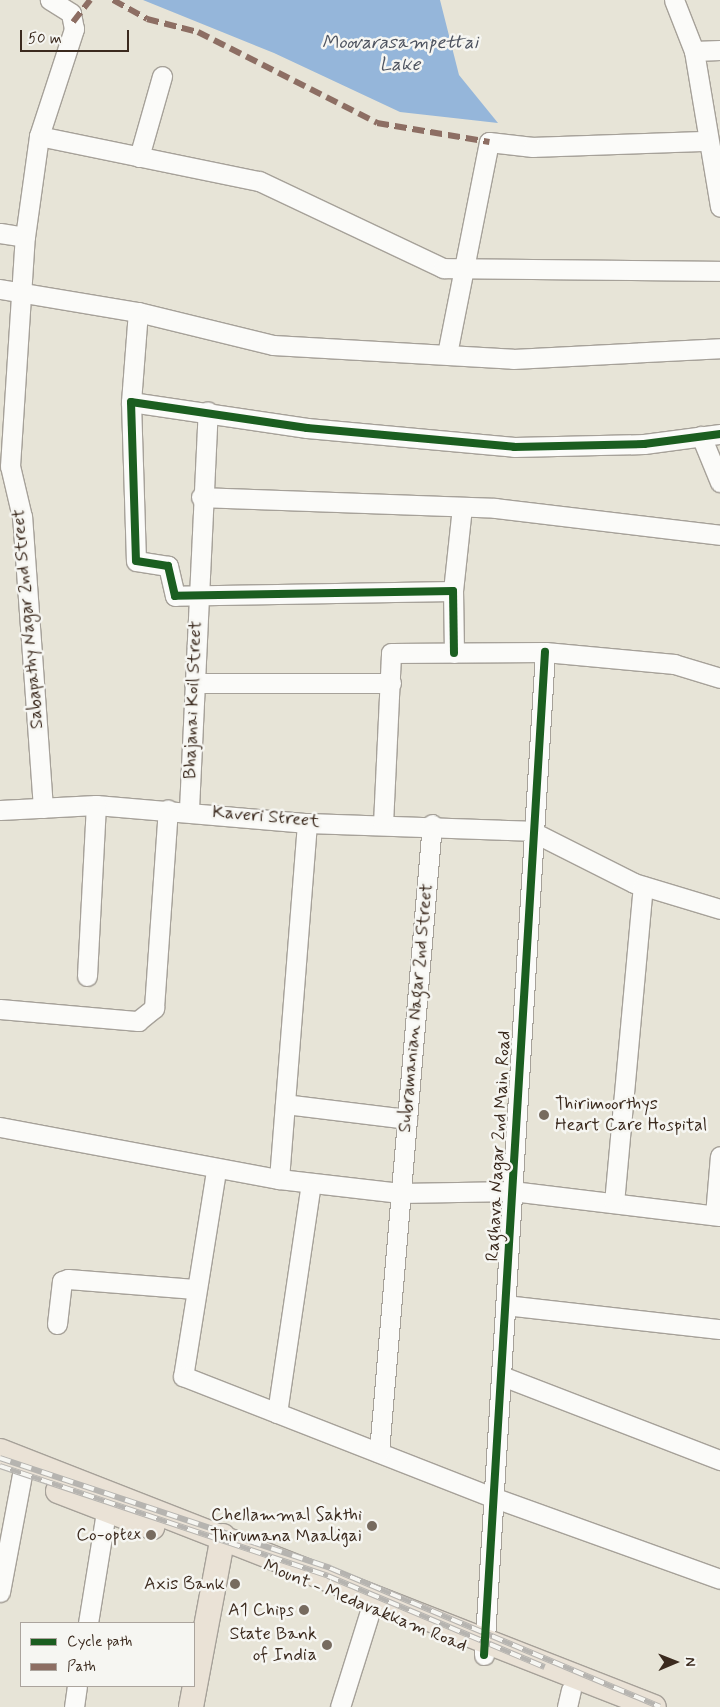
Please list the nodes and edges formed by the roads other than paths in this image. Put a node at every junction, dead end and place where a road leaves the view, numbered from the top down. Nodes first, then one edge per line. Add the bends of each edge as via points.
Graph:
1 (50, 0) edge
2 (674, 0) edge
3 (720, 50) edge
4 (694, 51) junction
5 (162, 76) dead end
6 (39, 136) junction
7 (707, 141) junction
8 (139, 157) junction
9 (720, 207) edge
10 (0, 233) edge
11 (24, 237) junction
12 (465, 268) junction
13 (720, 271) edge
14 (9, 290) edge
15 (138, 312) junction
16 (720, 348) edge
17 (447, 354) junction
18 (131, 402) junction
19 (208, 411) junction
20 (720, 434) edge
21 (700, 436) junction
22 (720, 482) edge
23 (201, 497) junction
24 (462, 507) junction
25 (720, 535) edge
26 (453, 591) junction
27 (197, 596) junction
28 (544, 652) junction
29 (454, 653) junction
30 (720, 678) edge
31 (194, 683) junction
32 (391, 683) junction
33 (96, 805) junction
34 (43, 808) junction
35 (168, 809) junction
36 (0, 810) edge
37 (190, 810) junction
38 (307, 822) junction
39 (383, 824) junction
40 (432, 824) junction
41 (531, 831) junction
42 (643, 886) junction
43 (720, 909) edge
44 (88, 976) dead end
45 (0, 1009) edge
46 (285, 1104) junction
47 (407, 1119) junction
48 (0, 1127) edge
49 (720, 1156) edge
50 (216, 1170) junction
51 (279, 1179) junction
52 (310, 1183) junction
53 (512, 1191) junction
54 (400, 1193) junction
55 (614, 1203) junction
56 (717, 1215) edge
57 (195, 1289) junction
58 (505, 1305) junction
59 (57, 1324) dead end
60 (720, 1329) edge
61 (502, 1376) junction
62 (277, 1413) junction
63 (0, 1451) edge
64 (378, 1452) junction
65 (720, 1460) edge
66 (11, 1472) edge
67 (495, 1498) junction
68 (106, 1512) junction
69 (221, 1543) junction
70 (720, 1579) edge
71 (0, 1592) edge
72 (371, 1608) junction
73 (88, 1622) edge
74 (485, 1648) junction
75 (195, 1685) edge
76 (77, 1687) edge
77 (195, 1687) edge
78 (569, 1698) edge
79 (74, 1707) edge
80 (191, 1707) edge
81 (340, 1707) edge
82 (617, 1707) edge
83 (654, 1707) edge

1 - 6 street, Sabapathy Nagar 2nd Street via 71,13 74,29
2 - 4 street
3 - 4 street
4 - 7 street
5 - 8 street
6 - 8 street
6 - 11 street, Sabapathy Nagar 2nd Street
7 - 9 street
7 - 12 street via 533,147 489,142
8 - 12 street via 259,182 443,268
10 - 11 street
11 - 14 street, Sabapathy Nagar 2nd Street
12 - 13 street
12 - 17 street
14 - 15 street
14 - 34 street, Sabapathy Nagar 2nd Street via 10,466 22,517
15 - 17 street via 273,345
15 - 18 street
16 - 17 street via 513,358
18 - 19 street
18 - 27 street via 136,561 168,566 175,596
19 - 21 street via 306,428 514,447 644,444
19 - 23 street, Bhajanai Koil Street
20 - 21 street
21 - 22 street
23 - 24 street
23 - 27 street, Bhajanai Koil Street
24 - 25 street via 554,512
24 - 26 street
26 - 27 street
26 - 29 street
27 - 31 street, Bhajanai Koil Street
28 - 29 street
28 - 30 street via 674,664
28 - 41 street, Raghava Nagar 2nd Main Road
29 - 32 street via 391,654
31 - 32 street
31 - 37 street, Bhajanai Koil Street
32 - 39 street
33 - 34 street, Kaveri Street
33 - 35 street, Kaveri Street
33 - 44 street
34 - 36 street, Kaveri Street
35 - 37 street, Kaveri Street
35 - 45 street via 154,1008 138,1021
37 - 38 street, Kaveri Street
38 - 39 street, Kaveri Street
38 - 46 street
39 - 40 street, Kaveri Street
40 - 41 street, Kaveri Street
40 - 47 street, Subramanian Nagar 2nd Street
41 - 42 street
41 - 53 street, Raghava Nagar 2nd Main Road
42 - 43 street
42 - 55 street
46 - 47 street
46 - 51 street
47 - 54 street, Subramanian Nagar 2nd Street
48 - 50 street
49 - 56 street
50 - 51 street
50 - 57 street
51 - 52 street
52 - 54 street
52 - 62 street
53 - 54 street
53 - 55 street
53 - 58 street, Raghava Nagar 2nd Main Road
54 - 64 street, Subramanian Nagar 2nd Street
55 - 56 street
57 - 59 street via 68,1279 62,1281
57 - 62 street via 184,1376
58 - 60 street
58 - 61 street, Raghava Nagar 2nd Main Road
61 - 65 street
61 - 67 street, Raghava Nagar 2nd Main Road
62 - 64 street
63 - 69 main road, Mount - Medavakkam Road
64 - 67 street
66 - 68 main road, Mount - Medavakkam Road
66 - 71 street
67 - 70 street
67 - 74 street, Raghava Nagar 2nd Main Road
68 - 69 main road, Mount - Medavakkam Road
68 - 73 street
69 - 72 main road, Mount - Medavakkam Road
69 - 74 main road, Mount - Medavakkam Road
69 - 75 main road
72 - 74 main road, Mount - Medavakkam Road
72 - 81 street
74 - 78 main road, Mount - Medavakkam Road
74 - 83 main road, Mount - Medavakkam Road
76 - 79 street
77 - 80 main road
78 - 82 main road, Mount - Medavakkam Road

